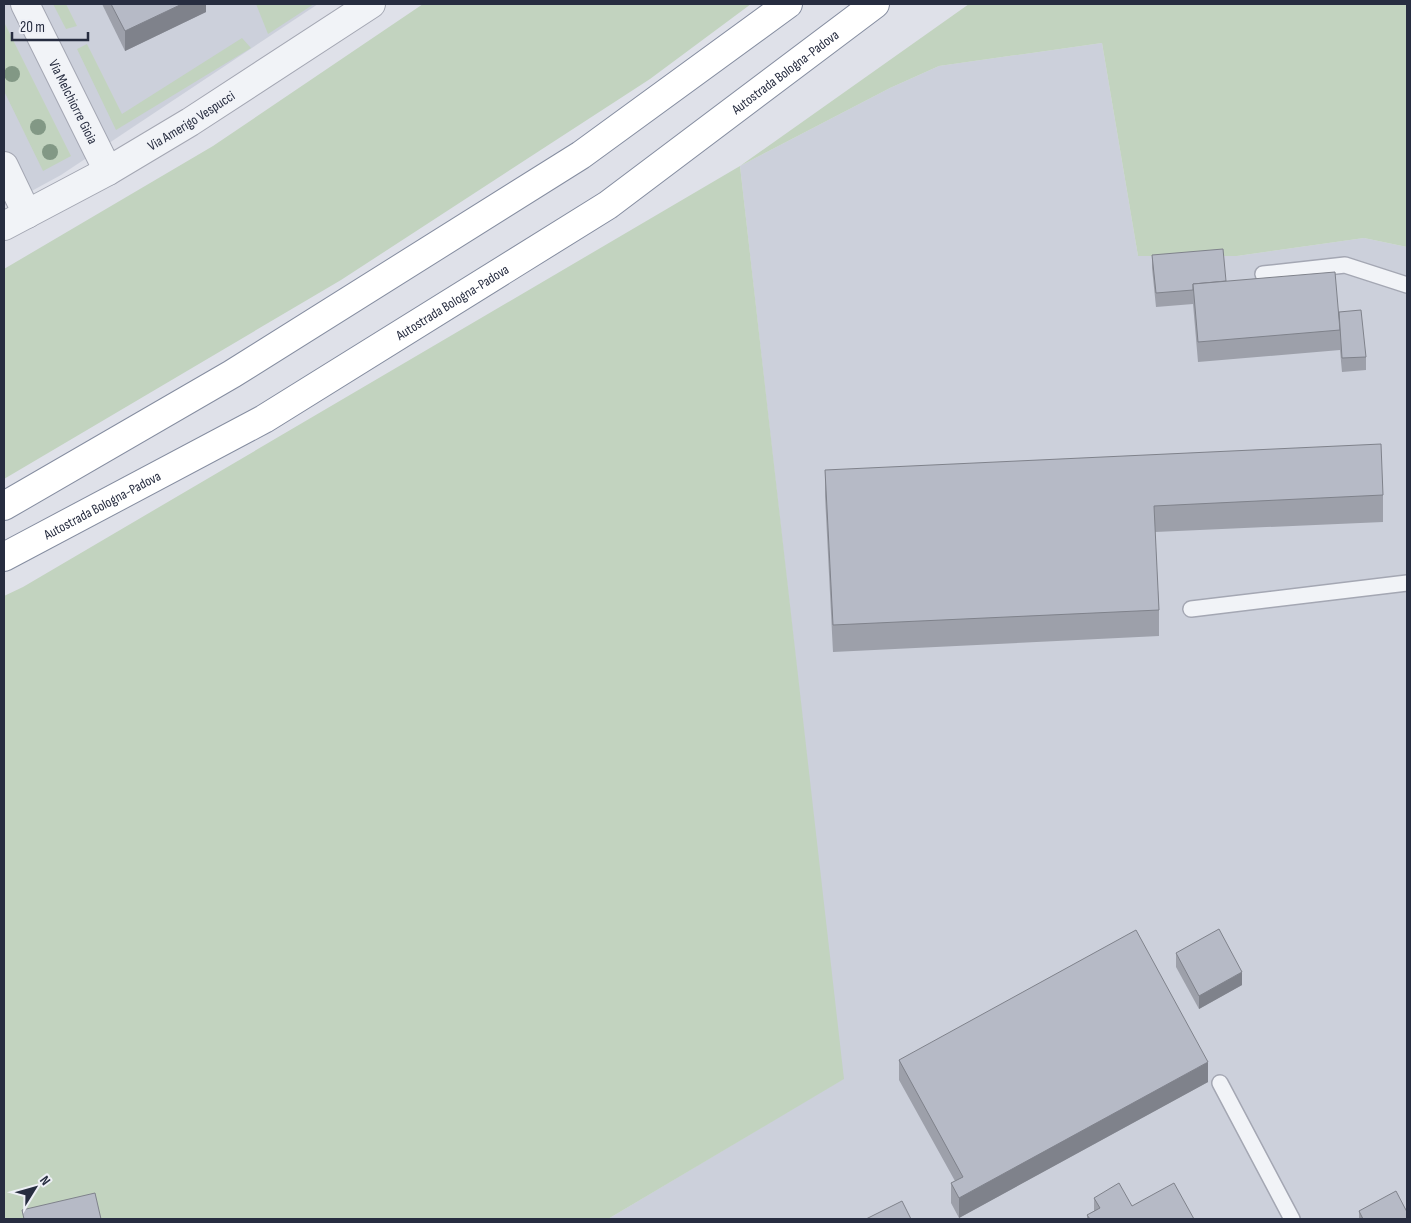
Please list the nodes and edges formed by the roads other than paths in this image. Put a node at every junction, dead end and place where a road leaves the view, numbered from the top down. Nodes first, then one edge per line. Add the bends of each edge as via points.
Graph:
1 (25, 4) edge
2 (371, 4) edge
3 (788, 4) edge
4 (875, 4) edge
5 (4, 166) edge
6 (108, 171) junction
7 (27, 214) junction
8 (4, 226) edge
9 (1263, 274) dead end
10 (1407, 285) edge
11 (4, 506) edge
12 (4, 558) edge
13 (1407, 583) edge
14 (1191, 609) dead end
15 (1220, 1082) dead end
16 (1292, 1219) edge

1 - 6 street, Via Melchiorre Gioia
2 - 6 street, Via Amerigo Vespucci via 190,122
3 - 11 highway via 580,154 232,374
4 - 12 highway, Autostrada Bologna-Padova via 608,205 264,419
5 - 7 street
6 - 7 street, Via Amerigo Vespucci
7 - 8 street, Via Amerigo Vespucci
9 - 10 lane via 1345,265
13 - 14 lane
15 - 16 lane

